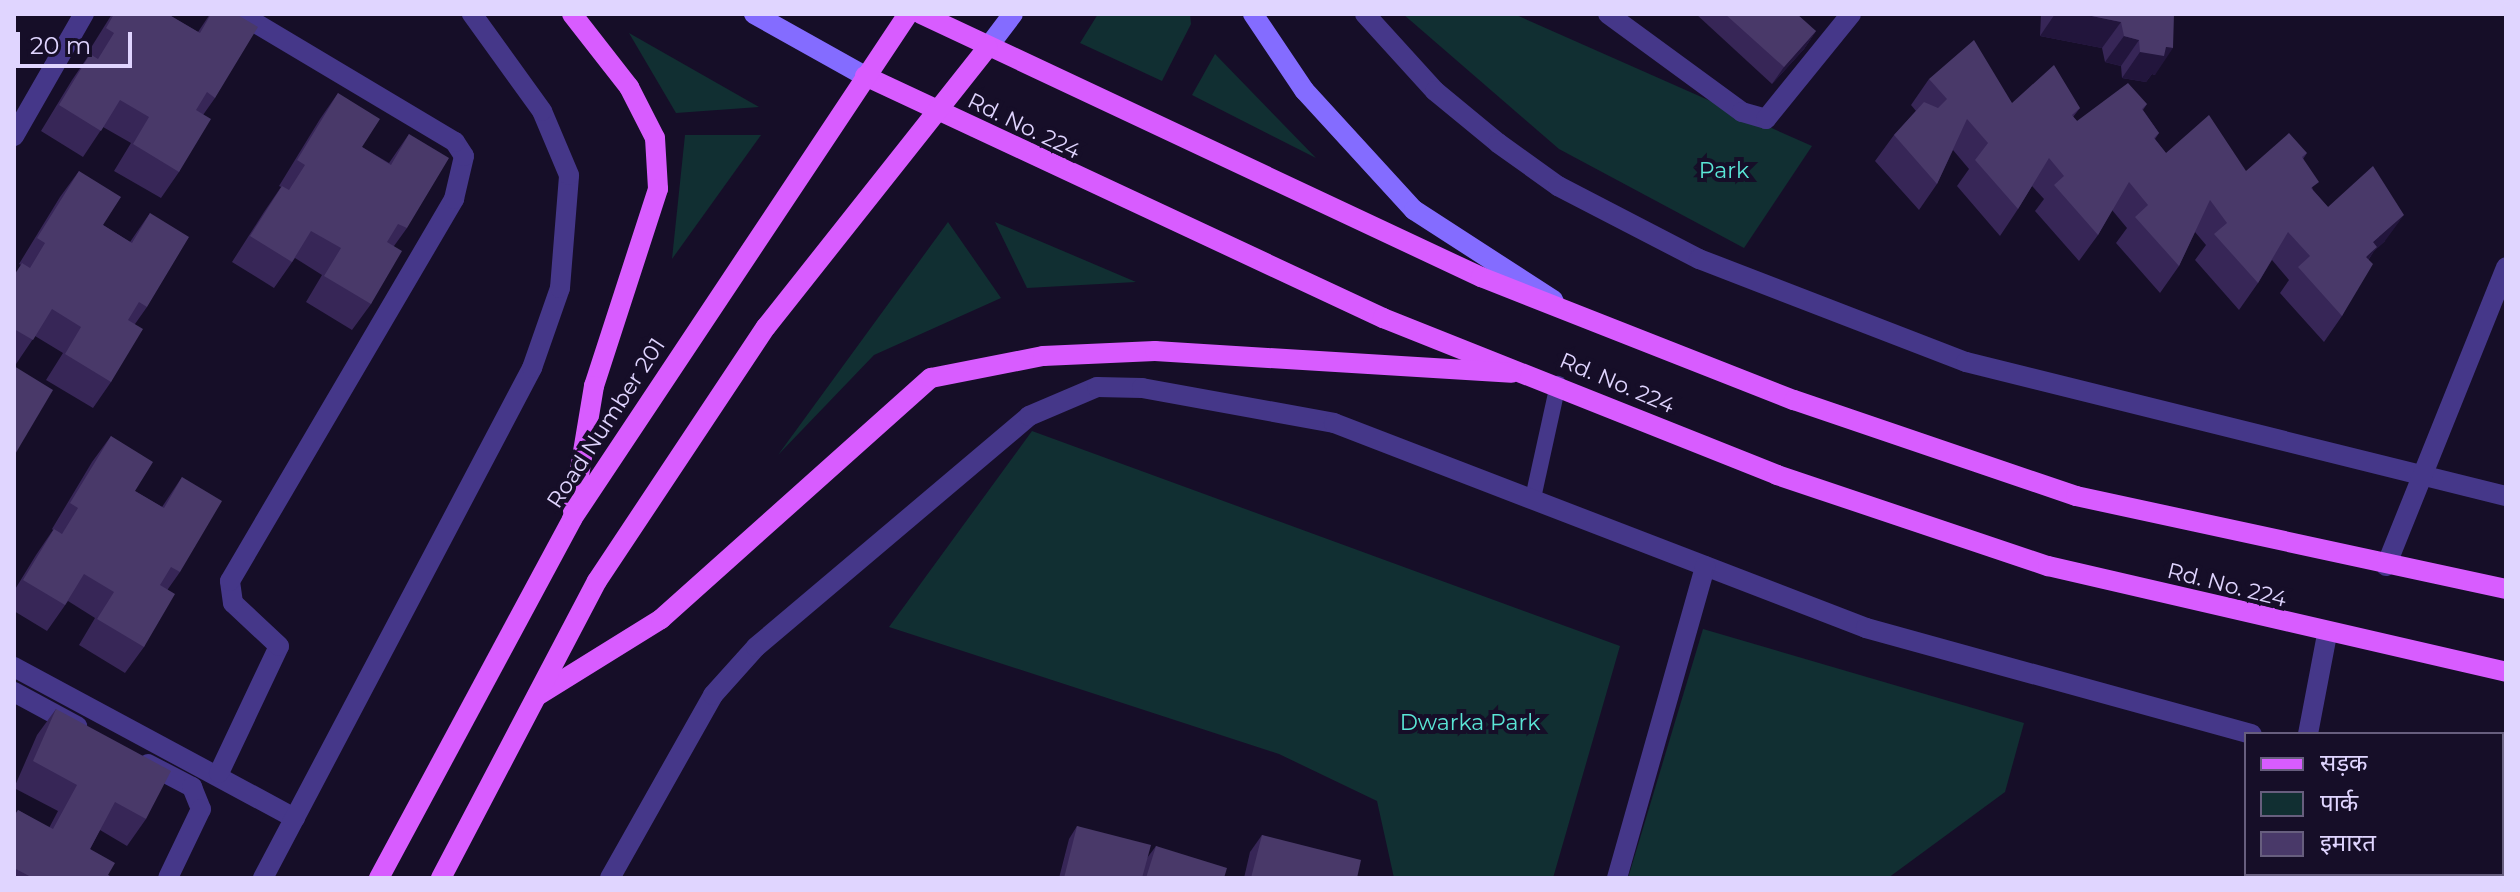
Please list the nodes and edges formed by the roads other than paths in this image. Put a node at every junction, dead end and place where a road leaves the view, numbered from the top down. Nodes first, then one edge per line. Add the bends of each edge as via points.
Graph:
1 (84, 14) edge
2 (240, 14) edge
3 (472, 14) edge
4 (572, 14) edge
5 (754, 14) edge
6 (908, 14) edge
7 (921, 14) edge
8 (1013, 14) edge
9 (1253, 14) edge
10 (1365, 14) edge
11 (1608, 14) edge
12 (1851, 14) edge
13 (988, 47) junction
14 (865, 76) junction
15 (942, 112) junction
16 (14, 136) edge
17 (2506, 267) edge
18 (1562, 306) junction
19 (1535, 375) junction
20 (1558, 384) junction
21 (2416, 477) junction
22 (2506, 496) edge
23 (1533, 498) junction
24 (572, 519) junction
25 (1705, 566) junction
26 (2386, 566) junction
27 (2506, 589) edge
28 (2327, 634) junction
29 (14, 667) edge
30 (2506, 672) edge
31 (14, 692) edge
32 (537, 696) junction
33 (2245, 732) edge
34 (2308, 732) edge
35 (219, 773) junction
36 (295, 818) junction
37 (168, 878) edge
38 (263, 878) edge
39 (379, 878) edge
40 (441, 878) edge
41 (610, 878) edge
42 (1617, 878) edge

1 - 16 street
2 - 35 street via 455,142 464,156 454,199 230,581 233,603 279,646
3 - 36 street via 542,111 569,175 560,288 532,368
4 - 24 main road via 629,87 655,138 658,189 594,386
5 - 14 main road, Rd. No. 224
6 - 14 main road, Road Number 201
7 - 13 main road
8 - 13 main road
9 - 18 main road via 1304,90 1414,210
10 - 21 street via 1435,91 1498,143 1631,228 1699,259 1966,362
11 - 12 street via 1742,112 1766,119
13 - 15 main road
13 - 18 main road via 1481,277
14 - 15 main road, Rd. No. 224
14 - 24 main road, Road Number 201
15 - 19 main road, Rd. No. 224 via 1383,318
15 - 32 main road via 766,327 597,581
17 - 21 street
18 - 26 main road via 1794,400 2076,496
19 - 20 main road, Rd. No. 224
19 - 32 main road via 1155,351 1043,356 931,378 661,619
20 - 23 lane
20 - 28 main road, Rd. No. 224 via 1777,475 2048,566
21 - 22 street
21 - 26 street
23 - 25 street
23 - 41 street via 1307,415 1142,388 1097,387 1070,396 1029,416 756,647 713,695
24 - 39 main road, Road Number 201
25 - 33 street via 1926,647
25 - 42 street
26 - 27 main road
28 - 30 main road, Rd. No. 224
28 - 34 street
29 - 35 street
31 - 37 street via 192,787 201,809
32 - 40 main road
35 - 36 street
36 - 38 street

